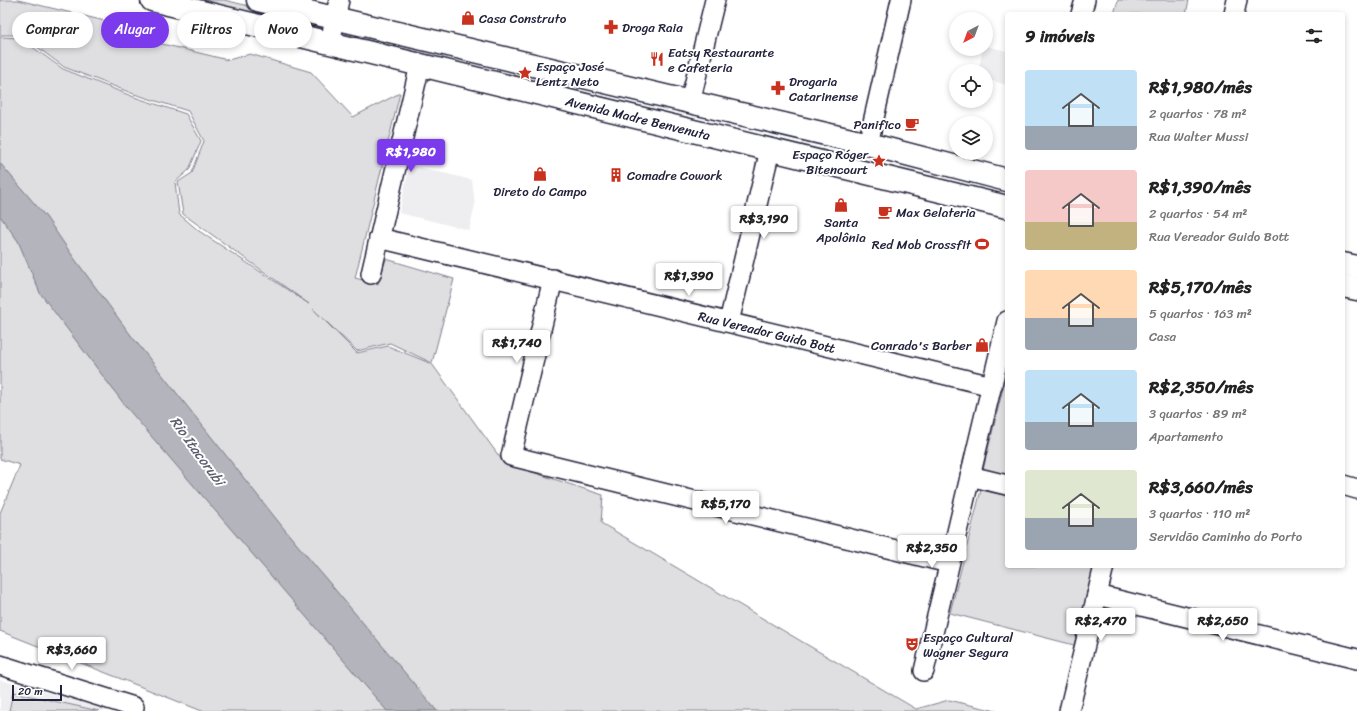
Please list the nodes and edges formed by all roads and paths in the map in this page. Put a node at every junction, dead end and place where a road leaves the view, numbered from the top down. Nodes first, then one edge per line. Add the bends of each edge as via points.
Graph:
1 (152, 0) edge
2 (258, 0) edge
3 (715, 0) edge
4 (901, 0) edge
5 (1085, 0) edge
6 (1237, 0) edge
7 (337, 9) edge
8 (1082, 12) edge
9 (1234, 12) edge
10 (330, 43) junction
11 (420, 65) junction
12 (690, 102) junction
13 (868, 144) junction
14 (770, 150) junction
15 (1005, 179) edge
16 (1005, 207) edge
17 (379, 238) junction
18 (1345, 264) edge
19 (1357, 267) edge
20 (371, 274) dead end
21 (553, 279) junction
22 (1345, 286) edge
23 (1357, 289) edge
24 (729, 322) junction
25 (1005, 330) edge
26 (992, 386) junction
27 (970, 476) junction
28 (1005, 484) edge
29 (1345, 486) edge
30 (1357, 489) edge
31 (949, 563) junction
32 (1104, 568) edge
33 (1097, 596) junction
34 (1357, 657) edge
35 (0, 665) edge
36 (924, 671) dead end
37 (134, 707) dead end
38 (1069, 711) edge

1 - 10 main road, Avenida Madre Benvenuta
2 - 7 main road, Avenida Madre Benvenuta
3 - 12 street
4 - 13 street
5 - 8 street
6 - 9 street
7 - 10 street
7 - 12 main road, Avenida Madre Benvenuta
10 - 11 main road, Avenida Madre Benvenuta
11 - 14 main road, Avenida Madre Benvenuta
11 - 17 street
12 - 13 main road, Avenida Madre Benvenuta
13 - 15 main road, Avenida Madre Benvenuta
14 - 16 main road, Avenida Madre Benvenuta
14 - 24 street
17 - 20 street
17 - 21 street, Rua Vereador Guido Bott
18 - 19 main road
21 - 24 street, Rua Vereador Guido Bott
21 - 31 street via 511,456
22 - 23 main road
24 - 26 street, Rua Vereador Guido Bott
25 - 26 street
26 - 27 street
27 - 28 street
27 - 31 street
29 - 30 street
31 - 36 street
32 - 33 street
33 - 34 street
33 - 38 street
35 - 37 street

